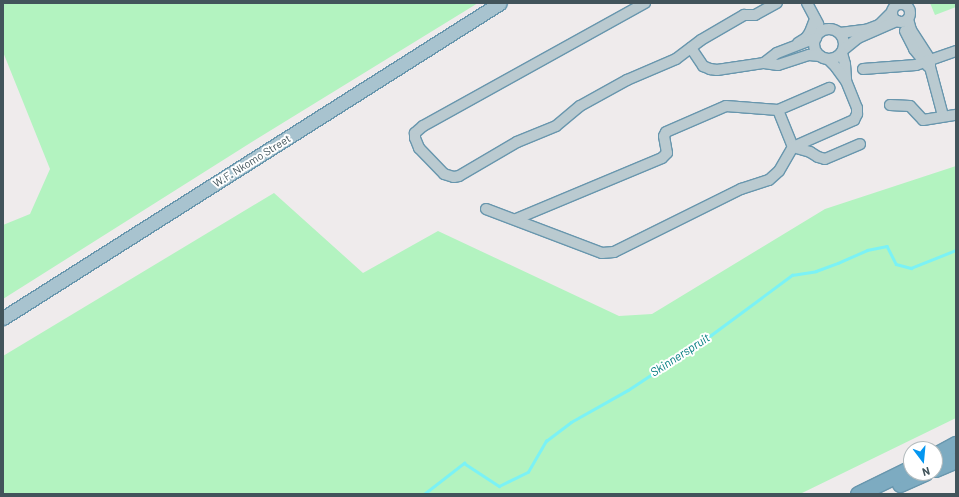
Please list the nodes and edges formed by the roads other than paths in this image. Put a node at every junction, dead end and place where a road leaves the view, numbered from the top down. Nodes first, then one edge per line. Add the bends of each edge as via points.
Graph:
1 (500, 3) edge
2 (644, 3) edge
3 (777, 3) edge
4 (807, 3) edge
5 (812, 3) edge
6 (904, 3) edge
7 (896, 14) edge
8 (815, 19) junction
9 (827, 30) junction
10 (840, 33) junction
11 (816, 37) junction
12 (691, 48) junction
13 (790, 48) junction
14 (956, 51) edge
15 (842, 52) junction
16 (824, 58) junction
17 (764, 62) junction
18 (928, 63) junction
19 (863, 69) dead end
20 (846, 81) junction
21 (829, 88) dead end
22 (890, 105) dead end
23 (778, 110) junction
24 (956, 115) edge
25 (943, 116) junction
26 (860, 144) dead end
27 (793, 147) junction
28 (486, 209) dead end
29 (516, 219) junction
30 (3, 318) edge
31 (956, 445) edge
32 (943, 452) edge
33 (956, 455) edge
34 (956, 460) edge
35 (943, 461) edge
36 (943, 466) edge
37 (903, 473) edge
38 (903, 479) edge
39 (903, 481) edge
40 (869, 493) edge

1 - 30 main road, W.F. Nkomo Street
2 - 12 street via 423,126 415,133 419,148 444,174 454,178 517,142 556,126 589,100 627,80 676,60
3 - 12 street via 755,15 744,15
4 - 8 street
5 - 9 street
6 - 7 street via 896,5
6 - 7 street via 910,11
7 - 10 street via 866,30
7 - 15 street via 858,38
7 - 18 street
8 - 11 street via 819,28
8 - 13 street via 806,38
9 - 10 street
9 - 11 street
10 - 15 street via 844,41
11 - 13 street
11 - 16 street via 815,50
12 - 17 street via 703,66 710,69 729,69
13 - 17 street
14 - 18 street
15 - 16 street via 836,58
15 - 20 street
16 - 17 street via 809,55 778,65
16 - 20 street via 836,67
18 - 19 street
18 - 25 street
20 - 27 street via 857,108 854,120
21 - 23 street
22 - 25 street via 910,106 923,120 934,120
23 - 27 street
23 - 29 street via 726,106 666,132 664,136 667,153 662,158
24 - 25 street
26 - 27 street via 825,159
27 - 29 street via 779,171 769,180 741,189 614,252 602,253
28 - 29 street
31 - 32 highway
33 - 35 highway
34 - 36 highway
37 - 40 highway
38 - 40 highway
39 - 40 highway

